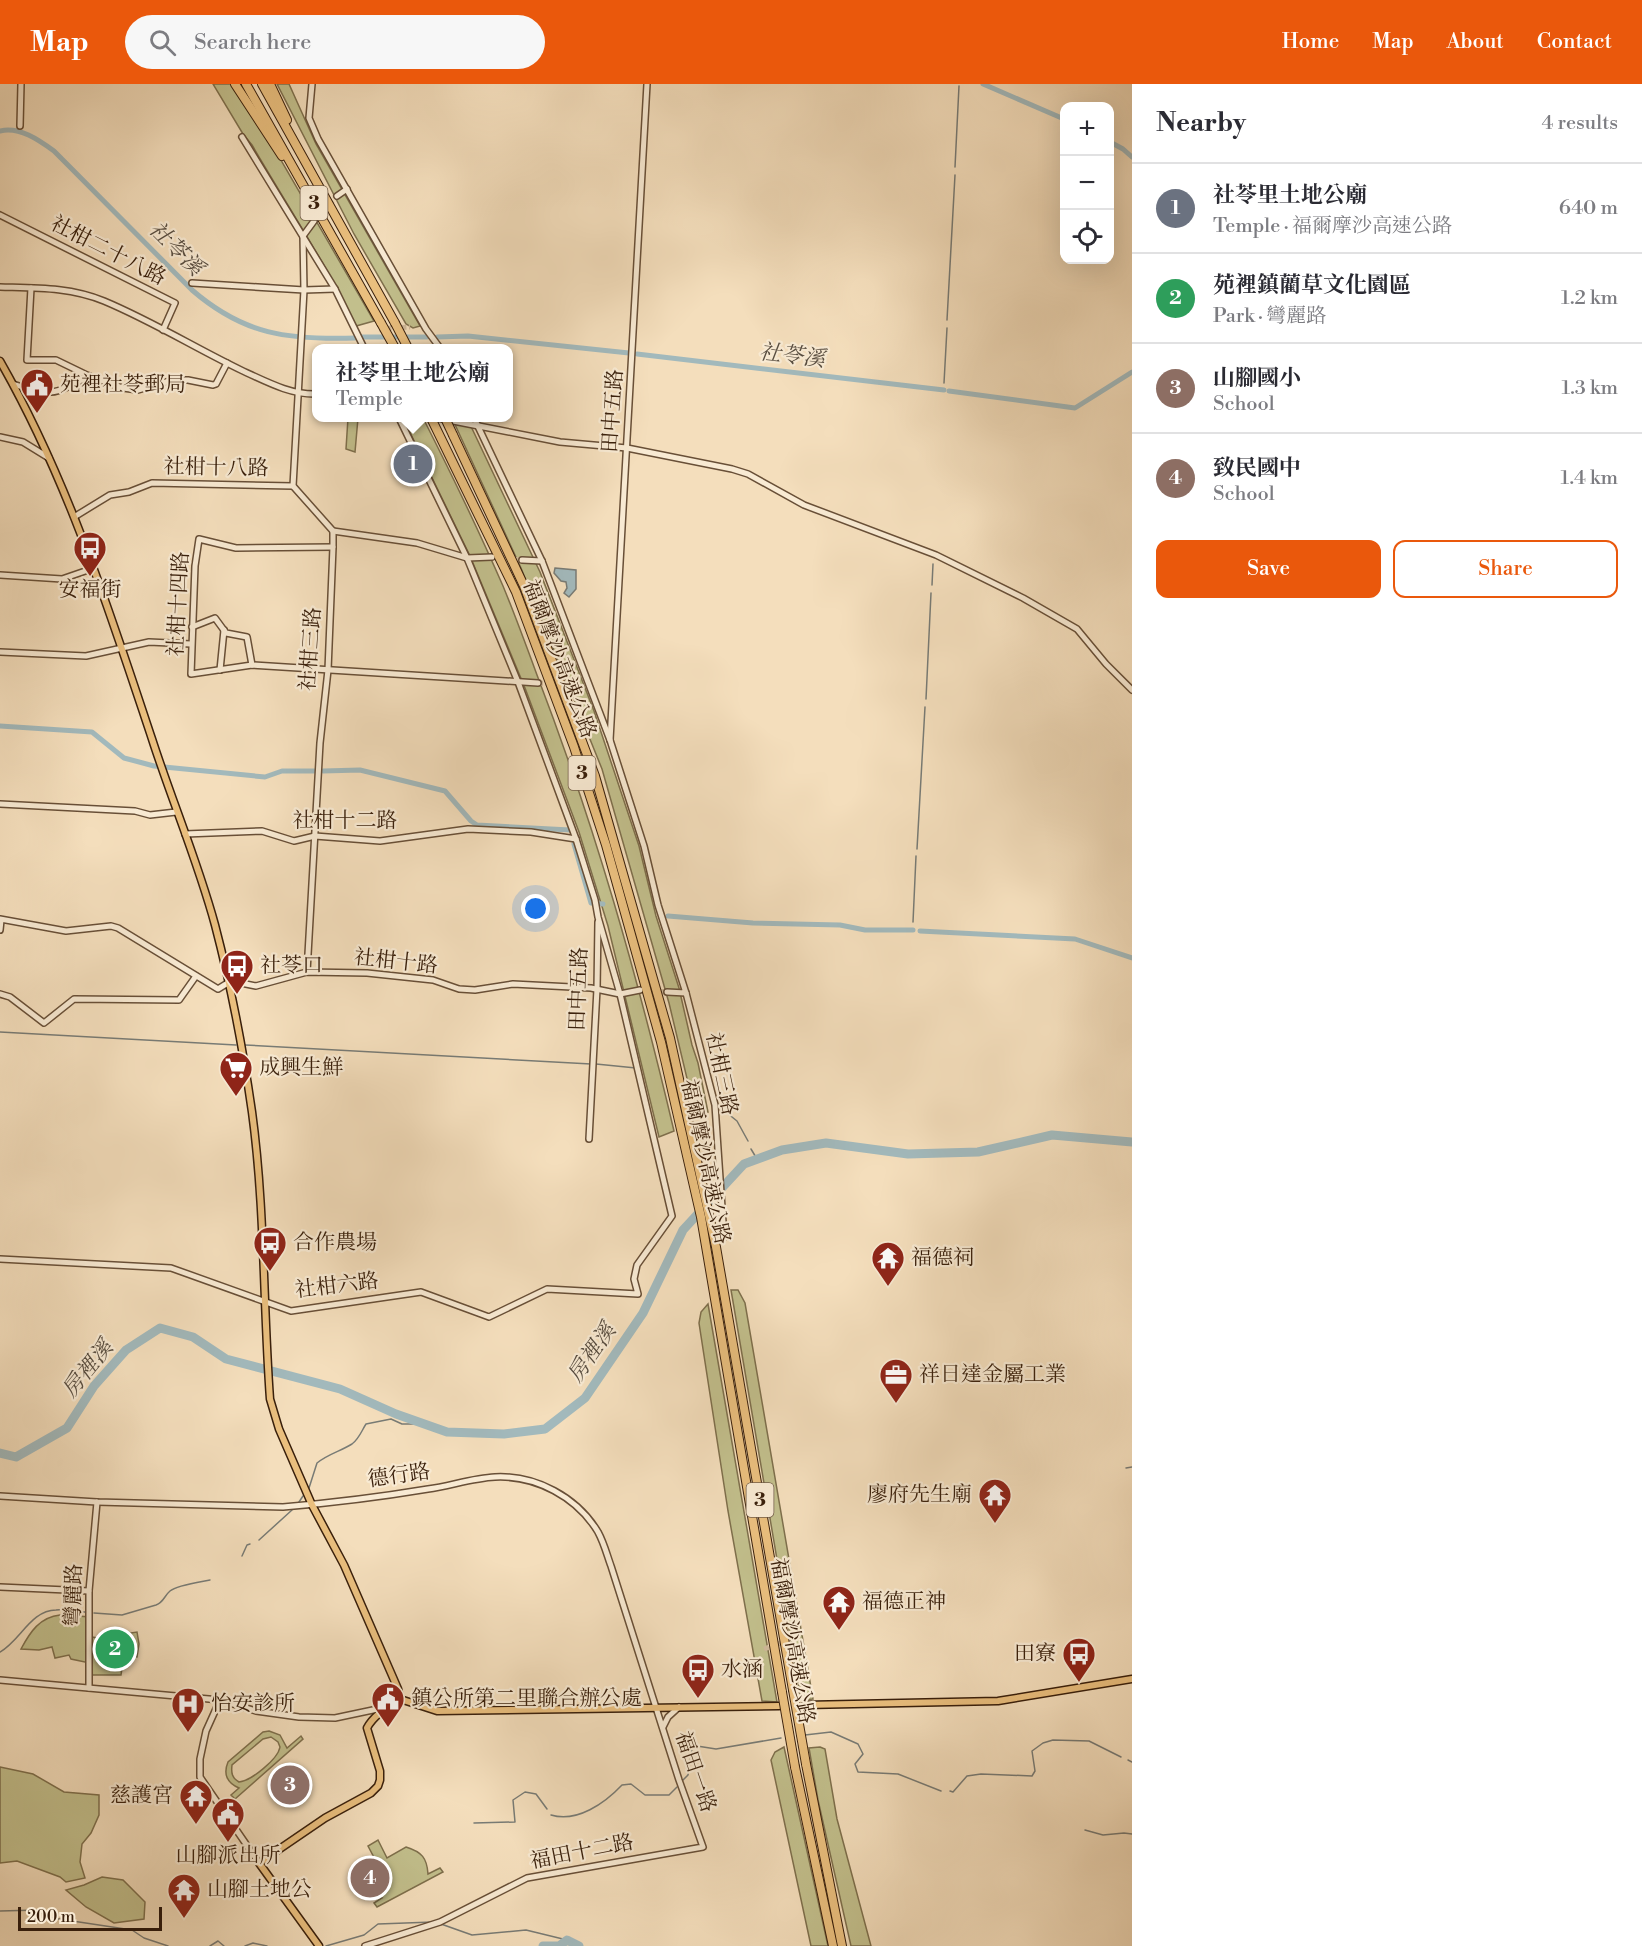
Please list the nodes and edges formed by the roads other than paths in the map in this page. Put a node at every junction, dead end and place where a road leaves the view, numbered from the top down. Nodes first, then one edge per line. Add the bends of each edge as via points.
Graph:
1 (21, 84) edge
2 (235, 84) edge
3 (246, 84) edge
4 (262, 84) edge
5 (270, 84) edge
6 (312, 84) edge
7 (647, 84) edge
8 (20, 126) dead end
9 (242, 137) dead end
10 (347, 189) junction
11 (337, 196) tunnel mouth
12 (324, 197) junction
13 (0, 215) edge
14 (314, 221) tunnel mouth
15 (303, 236) junction
16 (334, 238) junction
17 (192, 283) dead end
18 (0, 287) edge
19 (31, 288) junction
20 (335, 289) junction
21 (304, 290) junction
22 (163, 330) junction
23 (362, 344) edge
24 (393, 344) edge
25 (406, 344) edge
26 (437, 344) edge
27 (0, 362) edge
28 (227, 363) junction
29 (89, 376) junction
30 (13, 384) junction
31 (298, 393) junction
32 (312, 394) edge
33 (401, 422) edge
34 (433, 422) edge
35 (446, 422) edge
36 (458, 422) edge
37 (476, 422) edge
38 (479, 427) junction
39 (0, 437) edge
40 (627, 448) junction
41 (49, 458) junction
42 (293, 486) junction
43 (74, 517) junction
44 (333, 531) junction
45 (333, 547) junction
46 (492, 557) tunnel mouth
47 (467, 558) junction
48 (522, 560) tunnel mouth
49 (542, 561) junction
50 (94, 567) junction
51 (0, 575) edge
52 (192, 627) junction
53 (224, 630) junction
54 (191, 644) junction
55 (121, 647) junction
56 (0, 652) edge
57 (252, 664) junction
58 (220, 670) junction
59 (328, 670) junction
60 (518, 682) junction
61 (538, 683) tunnel mouth
62 (1132, 690) edge
63 (610, 740) junction
64 (0, 804) edge
65 (176, 812) junction
66 (185, 834) junction
67 (315, 836) junction
68 (576, 839) junction
69 (597, 914) junction
70 (0, 919) edge
71 (0, 930) edge
72 (307, 972) junction
73 (196, 976) junction
74 (229, 982) junction
75 (597, 989) junction
76 (640, 990) tunnel mouth
77 (667, 992) tunnel mouth
78 (686, 993) junction
79 (0, 994) edge
80 (620, 994) junction
81 (589, 1139) dead end
82 (724, 1237) dead end
83 (0, 1259) edge
84 (264, 1301) junction
85 (0, 1496) edge
86 (97, 1502) junction
87 (312, 1505) junction
88 (0, 1587) edge
89 (89, 1591) junction
90 (0, 1680) edge
91 (1132, 1680) edge
92 (89, 1688) junction
93 (400, 1699) junction
94 (220, 1700) junction
95 (805, 1705) dead end
96 (779, 1706) dead end
97 (387, 1707) junction
98 (656, 1707) junction
99 (679, 1707) junction
100 (663, 1727) junction
101 (703, 1847) joint
102 (259, 1863) junction
103 (318, 1945) edge
104 (365, 1946) edge
105 (833, 1946) edge
106 (842, 1946) edge

1 - 8 street
2 - 16 highway
3 - 16 highway, 3
4 - 12 highway, 3
5 - 12 highway
6 - 10 street via 309,118
7 - 40 street, 田中五路
9 - 15 street
10 - 11 street
10 - 26 street
12 - 25 highway, 3, bridge
13 - 22 street, 社柑二十八路 via 175,303
14 - 15 street
15 - 20 street
15 - 21 street
16 - 24 highway, 3, bridge
17 - 21 street
18 - 19 street
19 - 22 street via 86,294
19 - 29 street via 27,360 56,360
20 - 21 street
20 - 23 street
21 - 31 street
22 - 28 street
27 - 30 main road
28 - 29 street via 213,385 173,380 138,390
28 - 31 street
29 - 30 street via 47,394
30 - 41 main road
31 - 32 street
31 - 42 street
33 - 47 street
34 - 105 highway, 福爾摩沙高速公路 / 3, bridge via 516,592 574,747 661,1042 700,1217 795,1767
35 - 106 highway, 福爾摩沙高速公路 / 3, bridge via 524,586 595,776 670,1038 728,1311 806,1764
36 - 38 street
37 - 38 street, 社柑三路
38 - 40 street via 560,442
38 - 49 street, 社柑三路
39 - 41 street via 23,442
40 - 62 street via 748,474 804,505 936,555 1077,629
40 - 63 street, 田中五路
41 - 43 main road
42 - 43 street, 社柑十八路 via 152,483 110,495
42 - 44 street
43 - 50 main road
44 - 45 street, 社柑三路
44 - 47 street via 417,543
45 - 52 street, 社柑十四路 via 236,548 200,539
45 - 59 street, 社柑三路
46 - 47 street
47 - 60 street
48 - 49 street
49 - 63 street, 社柑三路
50 - 51 street via 62,579
50 - 55 main road
52 - 53 street via 215,618
52 - 54 street, 社柑十四路
53 - 57 street via 247,637
53 - 58 street
54 - 55 street via 149,642
54 - 58 street, 社柑十四路 via 191,674
55 - 56 street via 86,656
55 - 65 main road
57 - 58 street, 社柑十四路
57 - 59 street, 社柑十四路
59 - 60 street, 社柑十四路
59 - 67 street, 社柑三路
60 - 61 street, 社柑十四路
60 - 68 street
63 - 78 street, 社柑三路
64 - 65 street via 150,815
65 - 66 main road
66 - 67 street, 社柑十二路 via 262,831 294,841
66 - 74 main road
67 - 68 street, 社柑十二路 via 380,841 468,828
67 - 72 street, 社柑三路
68 - 69 street
69 - 75 street, 田中五路
69 - 80 street
70 - 71 street
70 - 73 street via 66,931 118,928
72 - 74 street, 社柑十路 via 256,986
72 - 75 street, 社柑十路 via 433,980 475,990 513,984
73 - 74 street, 社柑十路 via 218,989
73 - 79 street via 178,1000 74,999 44,1023
74 - 84 main road via 259,1174
75 - 80 street, 社柑十路
75 - 81 street, 田中五路
76 - 80 street
77 - 78 street
78 - 82 street, 社柑三路 via 712,1090
80 - 84 street, 社柑六路 via 672,1216 637,1265 634,1279 638,1294 548,1289 489,1317 421,1292 291,1311
83 - 84 street, 社柑六路 via 171,1268
84 - 87 main road via 270,1399
85 - 86 street, 德行路
86 - 87 street, 德行路
86 - 89 street, 彎麗路
87 - 93 main road via 344,1565
87 - 98 street, 德行路 via 494,1477 524,1478 553,1489 587,1516 600,1538
88 - 89 street
89 - 92 street, 彎麗路
90 - 92 street
91 - 95 main road via 998,1701
92 - 94 street
93 - 97 main road
93 - 98 main road via 437,1711
94 - 97 street via 256,1711 323,1719
94 - 102 street via 206,1731 200,1777
96 - 99 main road
97 - 102 main road via 367,1728 381,1771 378,1786
98 - 99 main road
98 - 100 street, 福田一路
99 - 100 street
100 - 101 street, 福田一路
101 - 104 street, 福田十二路 via 527,1878 436,1923
102 - 103 main road

